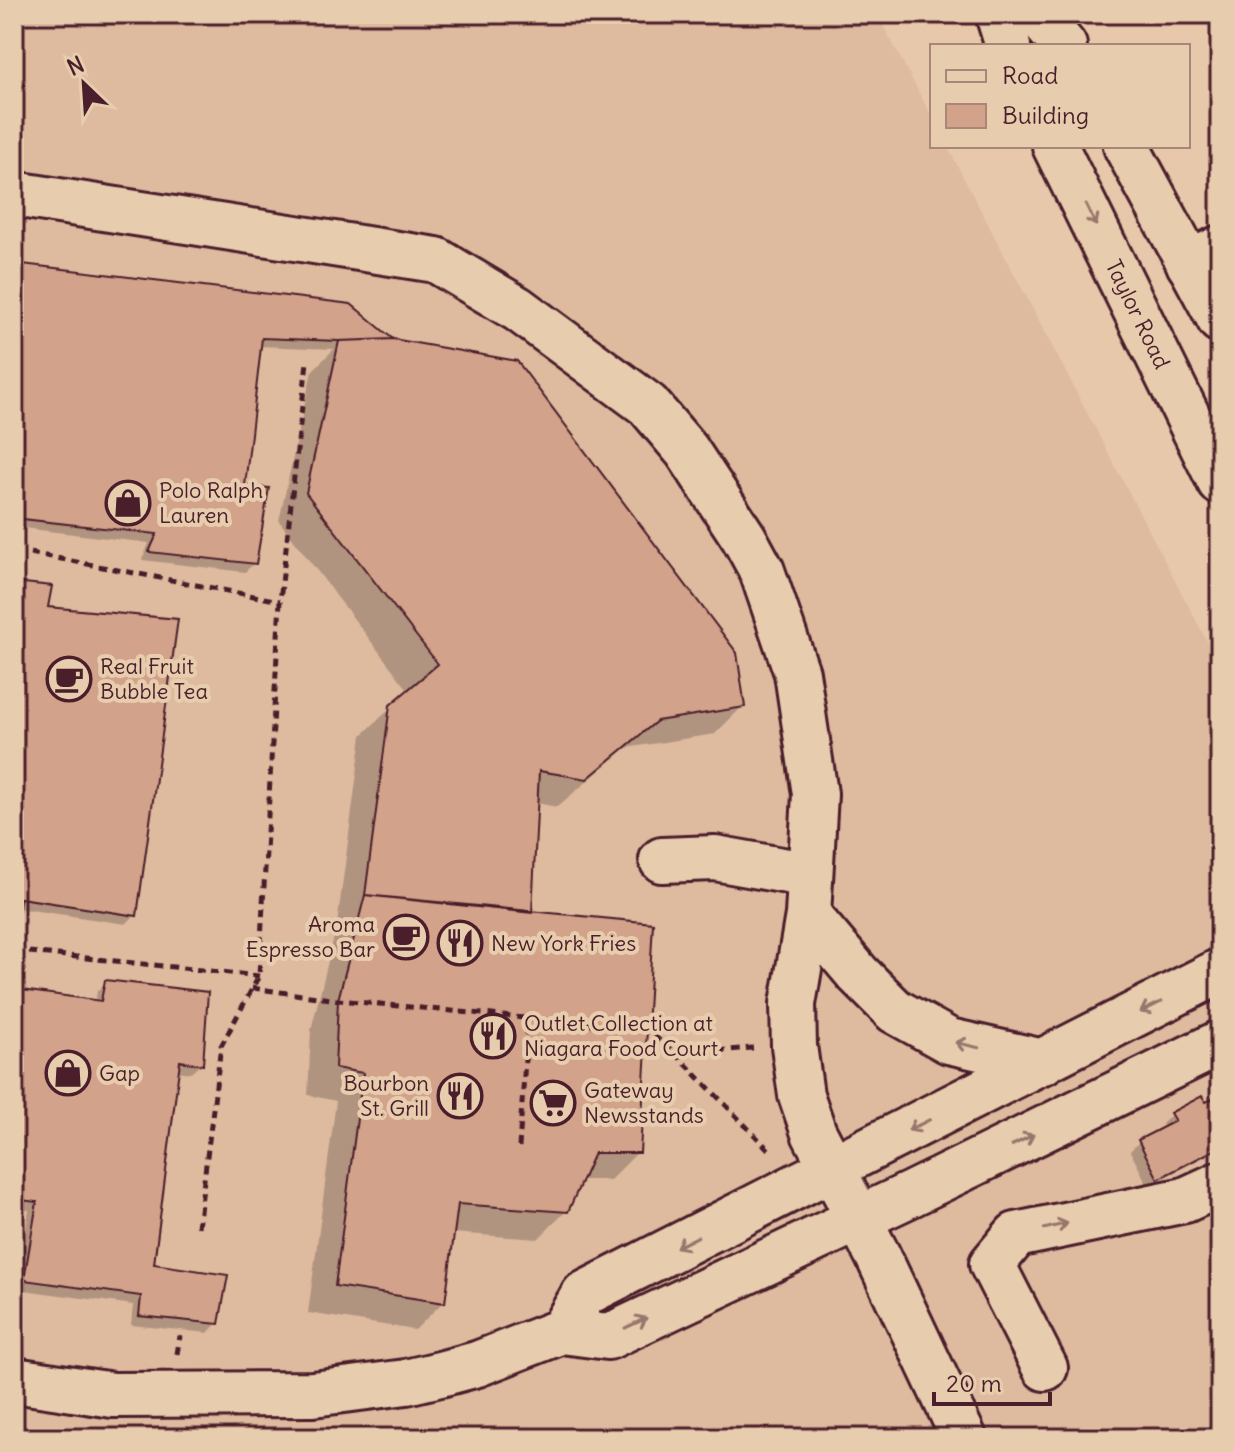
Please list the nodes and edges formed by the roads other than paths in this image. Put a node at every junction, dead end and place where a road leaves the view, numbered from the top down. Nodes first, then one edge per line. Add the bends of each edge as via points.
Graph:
1 (998, 14) edge
2 (1037, 14) edge
3 (1007, 44) edge
4 (1062, 44) edge
5 (1056, 148) edge
6 (1127, 148) edge
7 (14, 194) edge
8 (1205, 256) edge
9 (1220, 320) edge
10 (1219, 480) edge
11 (662, 860) dead end
12 (809, 895) junction
13 (1220, 971) edge
14 (1219, 1044) edge
15 (1043, 1062) junction
16 (832, 1169) junction
17 (1220, 1184) edge
18 (859, 1219) junction
19 (562, 1331) junction
20 (1045, 1368) dead end
21 (14, 1380) edge
22 (964, 1438) edge

1 - 3 main road
2 - 4 main road
5 -> 10 main road, Taylor Road
6 - 8 main road
7 - 12 main road via 436,260 518,309 648,405 687,451 744,538 762,571 797,673 815,794
8 - 9 main road
11 - 12 main road via 715,858
15 -> 12 main road via 949,1041 895,1011 858,974
12 - 16 main road via 793,1004 794,1046 801,1095
13 -> 15 main road
18 -> 14 main road
15 -> 16 main road
16 - 18 main road
16 -> 19 main road via 584,1294
20 -> 17 main road via 992,1264 1016,1235 1185,1200
19 -> 18 main road via 608,1337
18 - 22 main road
19 - 21 main road via 440,1374 313,1394 113,1395

